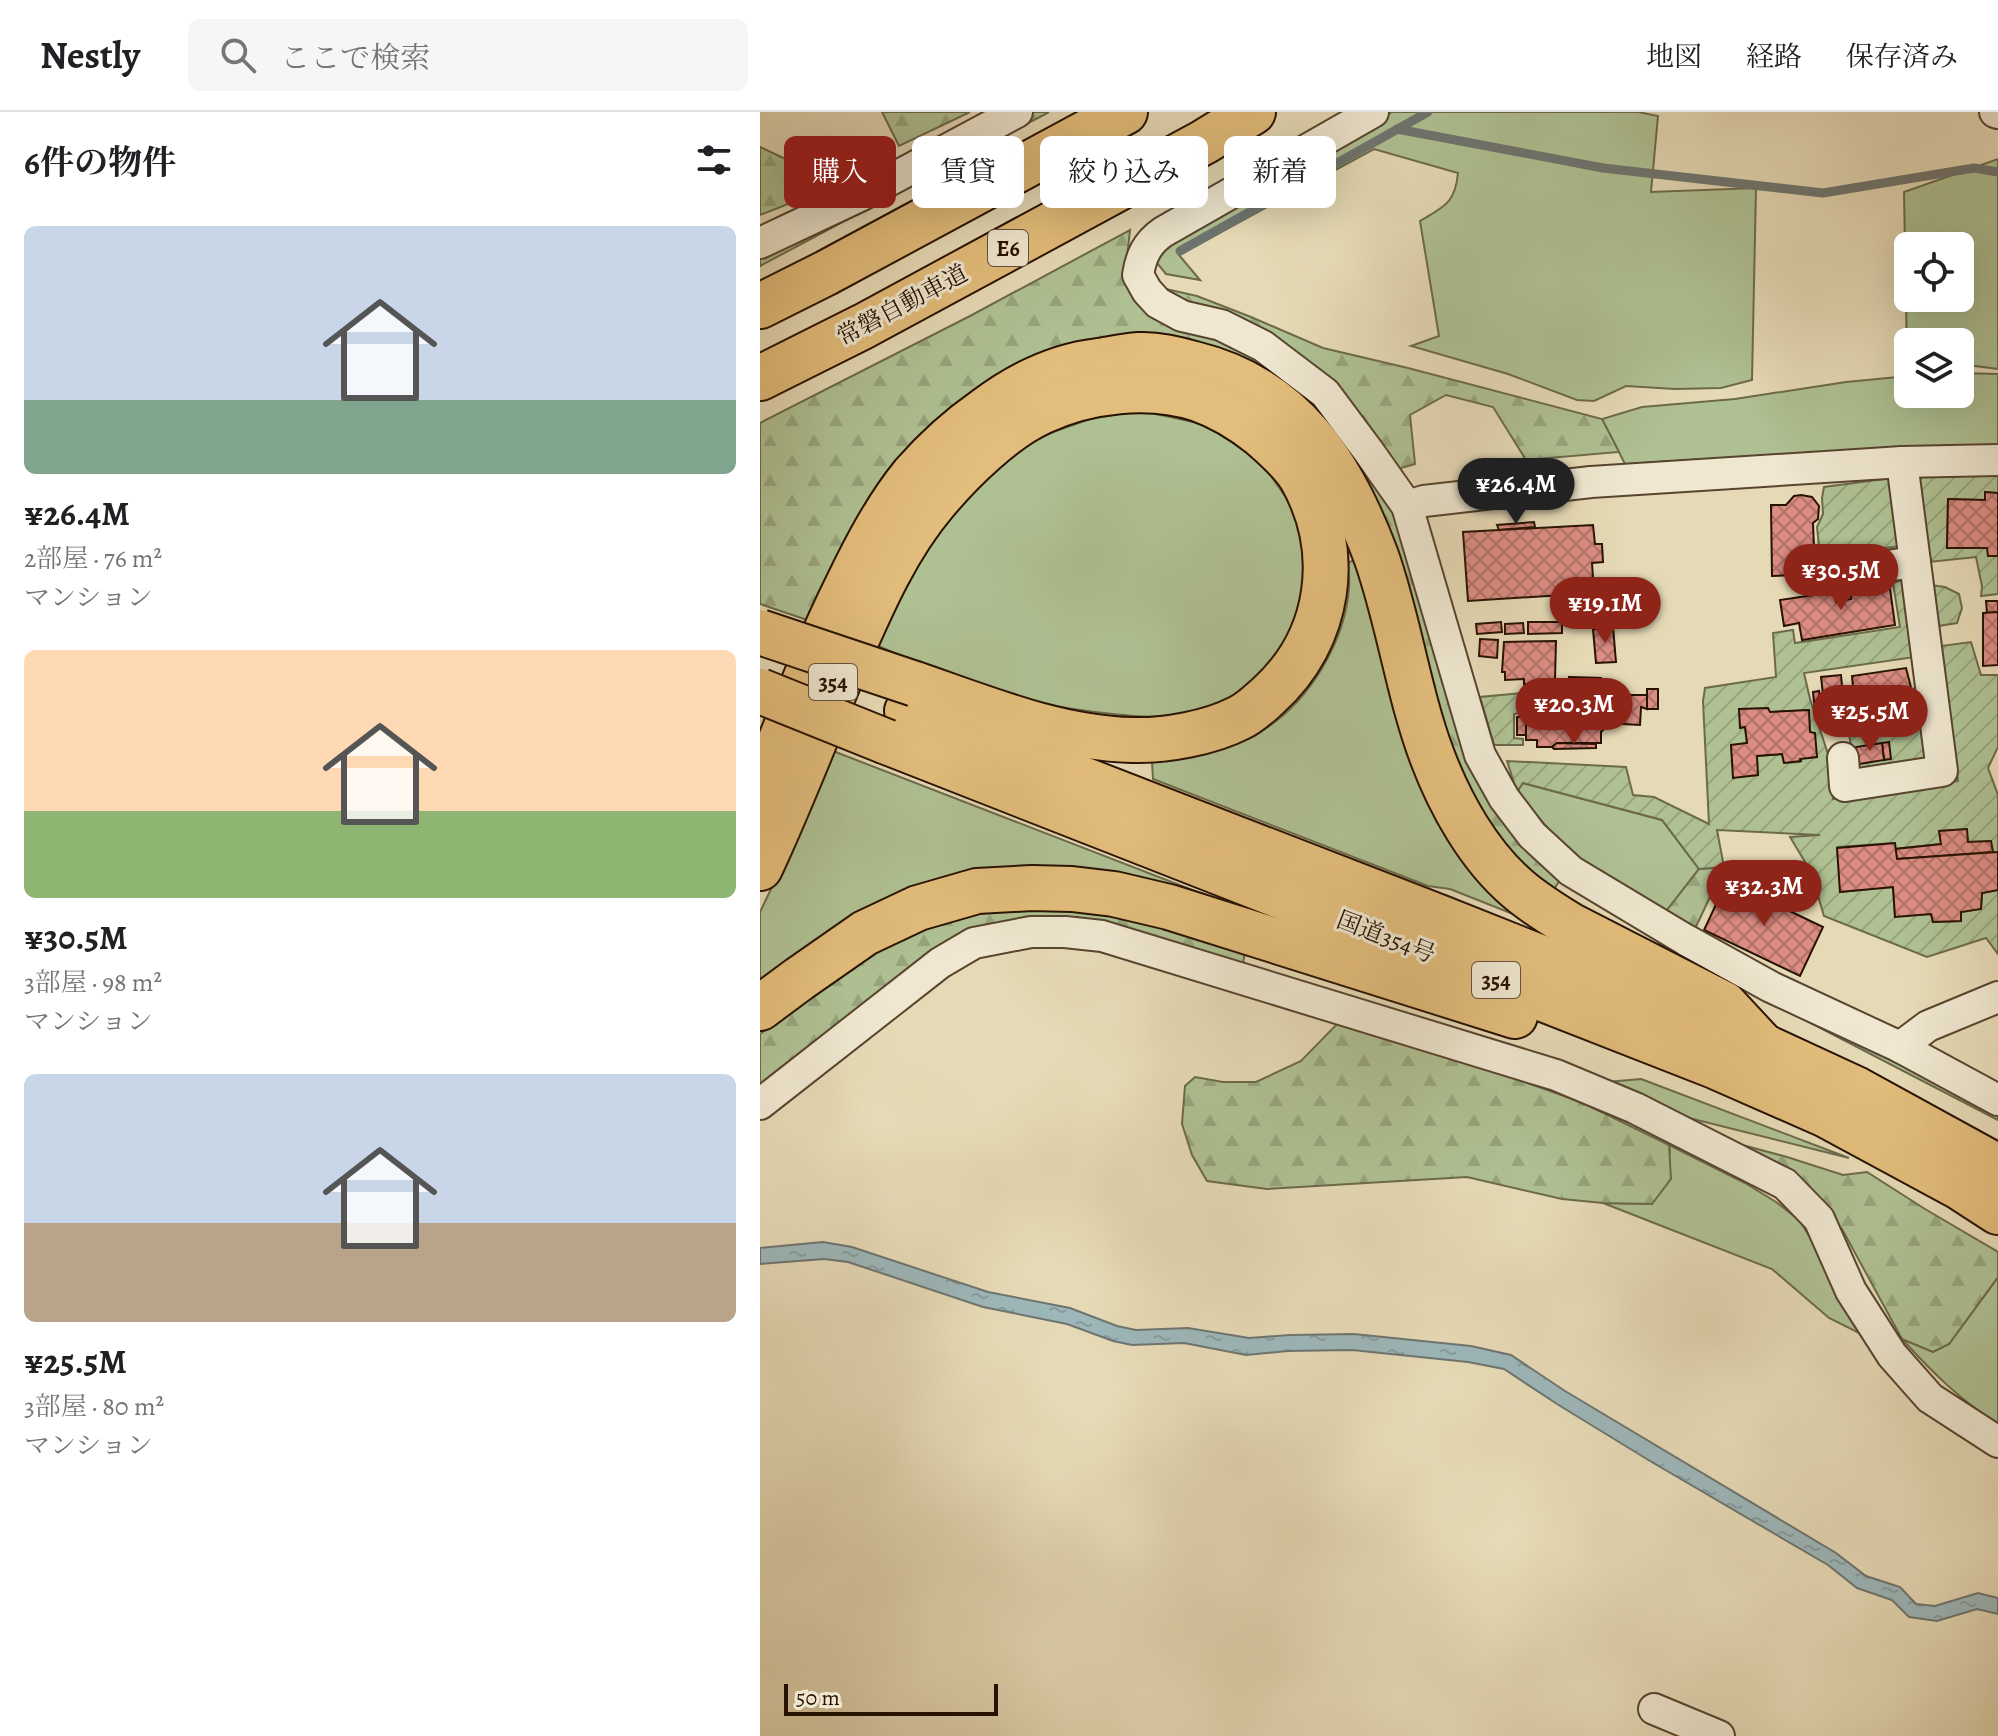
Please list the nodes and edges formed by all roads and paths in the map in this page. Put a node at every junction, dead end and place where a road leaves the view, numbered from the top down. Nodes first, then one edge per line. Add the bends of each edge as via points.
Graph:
1 (1017, 112) edge
2 (1125, 112) edge
3 (1253, 112) edge
4 (1373, 112) edge
5 (760, 243) edge
6 (760, 306) edge
7 (760, 378) edge
8 (1998, 460) edge
9 (1902, 462) junction
10 (1407, 506) junction
11 (1915, 562) junction
12 (1837, 573) dead end
13 (760, 632) edge
14 (760, 653) edge
15 (760, 691) edge
16 (903, 712) junction
17 (1843, 758) dead end
18 (760, 793) edge
19 (760, 868) edge
20 (1998, 997) edge
21 (760, 1008) edge
22 (1763, 1046) junction
23 (1900, 1047) junction
24 (1717, 1067) junction
25 (1998, 1100) edge
26 (760, 1104) edge
27 (1998, 1167) edge
28 (1998, 1212) edge
29 (1998, 1442) edge
30 (1654, 1709) dead end
31 (1719, 1736) edge

1 - 5 street
2 - 6 highway
3 - 7 highway, 常磐自動車道 / E6 via 892,312
4 - 10 street via 1163,232 1143,254 1138,275 1158,303 1263,346 1325,393
8 - 9 street
9 - 10 street via 1591,482
9 - 11 street
10 - 23 street via 1480,755 1532,835 1571,871 1627,907 1771,987
11 - 12 street
11 - 17 street via 1942,771 1845,786
13 - 16 highway, bridge
14 - 16 highway, 国道354号 / 354
15 - 16 highway, 国道354号 / 354, bridge
16 - 19 highway via 1135,740 1188,735 1237,719 1296,667 1320,616 1326,560 1321,529 1300,475 1245,422 1196,398 1138,390 1106,393 1043,411 1015,427 961,474 909,536 857,638
16 - 22 highway, 国道354号 / 354
16 - 24 highway, 国道354号 / 354
18 - 22 highway via 827,625 864,552 913,476 936,451 996,401 1057,370 1141,355 1197,364 1249,383 1280,404 1306,428 1341,479 1376,558 1432,756 1462,818 1491,859 1546,911 1724,1004
20 - 23 street via 1928,1026
21 - 24 highway via 865,933 918,908 977,891 1072,889 1169,907 1660,1060
22 - 27 highway, 国道354号 / 354 via 1856,1089
23 - 25 street
24 - 28 highway, 国道354号 / 354 via 1824,1114
26 - 29 street via 920,978 974,943 1031,932 1102,936 1556,1075 1635,1108 1785,1184 1819,1219 1851,1291 1892,1355 1930,1398
30 - 31 street

